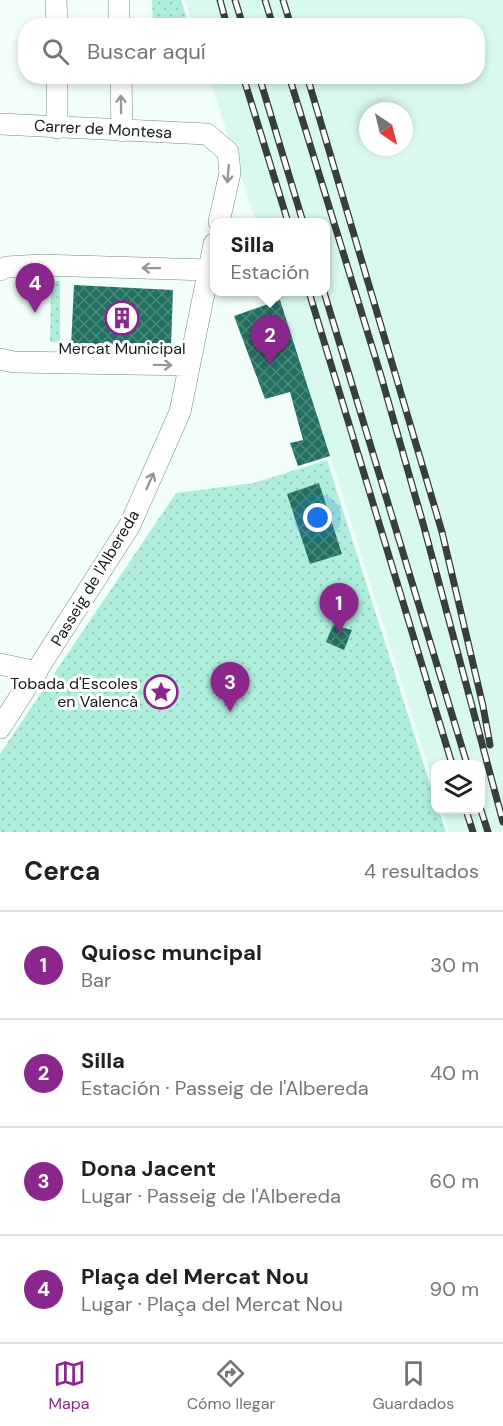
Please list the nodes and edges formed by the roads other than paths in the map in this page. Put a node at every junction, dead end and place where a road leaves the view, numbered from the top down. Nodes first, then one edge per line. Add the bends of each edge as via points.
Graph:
1 (57, 0) edge
2 (119, 0) edge
3 (57, 18) edge
4 (119, 18) edge
5 (57, 84) edge
6 (121, 84) edge
7 (0, 124) edge
8 (57, 128) junction
9 (122, 130) junction
10 (220, 218) edge
11 (210, 265) edge
12 (0, 270) edge
13 (209, 270) junction
14 (0, 358) edge
15 (189, 365) junction
16 (0, 664) edge
17 (37, 672) junction
18 (0, 728) edge

1 - 3 street
2 - 4 street
5 - 8 street
9 -> 6 street
7 - 8 street, Carrer de Montesa
8 - 9 street, Carrer de Montesa
9 -> 10 street, Carrer de Montesa via 207,134 228,152 230,173
11 - 13 street, Passeig de l'Albereda
13 -> 12 street via 41,265
13 - 15 street, Passeig de l'Albereda
14 -> 15 street via 14,362
17 -> 15 street, Passeig de l'Albereda via 130,525 180,412
16 - 17 street
17 - 18 street, Passeig de l'Albereda

